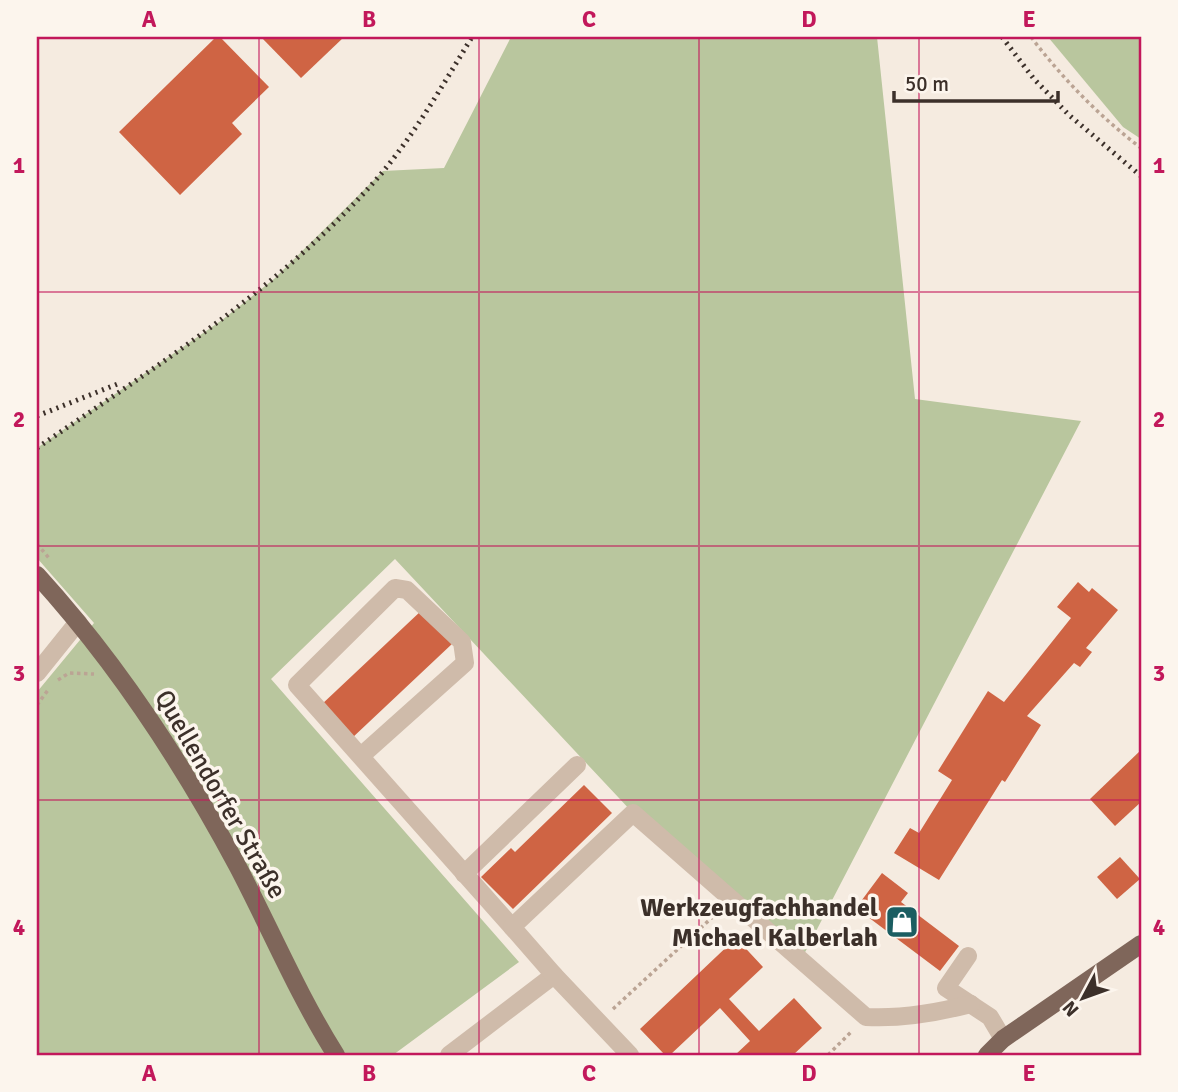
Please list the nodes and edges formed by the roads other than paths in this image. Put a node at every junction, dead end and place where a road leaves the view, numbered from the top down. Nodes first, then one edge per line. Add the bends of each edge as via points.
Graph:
1 (37, 575) edge
2 (78, 622) junction
3 (37, 673) edge
4 (361, 755) junction
5 (578, 765) dead end
6 (464, 874) junction
7 (512, 927) junction
8 (1140, 946) edge
9 (968, 956) dead end
10 (554, 975) junction
11 (971, 1004) junction
12 (1003, 1039) junction
13 (336, 1055) edge
14 (449, 1055) edge
15 (630, 1055) edge
16 (987, 1055) edge

1 - 2 main road, Quellendorfer Straße
2 - 3 street
2 - 13 main road, Quellendorfer Straße via 138,701 186,776
4 - 4 street via 297,685 395,588 407,590 462,642 465,663
4 - 6 street
5 - 6 street
6 - 7 street
7 - 10 street
7 - 11 street via 634,813 866,1017 892,1018
8 - 12 main road
9 - 11 street via 946,988
10 - 14 street
10 - 15 street
11 - 12 street via 990,1017
12 - 16 main road

